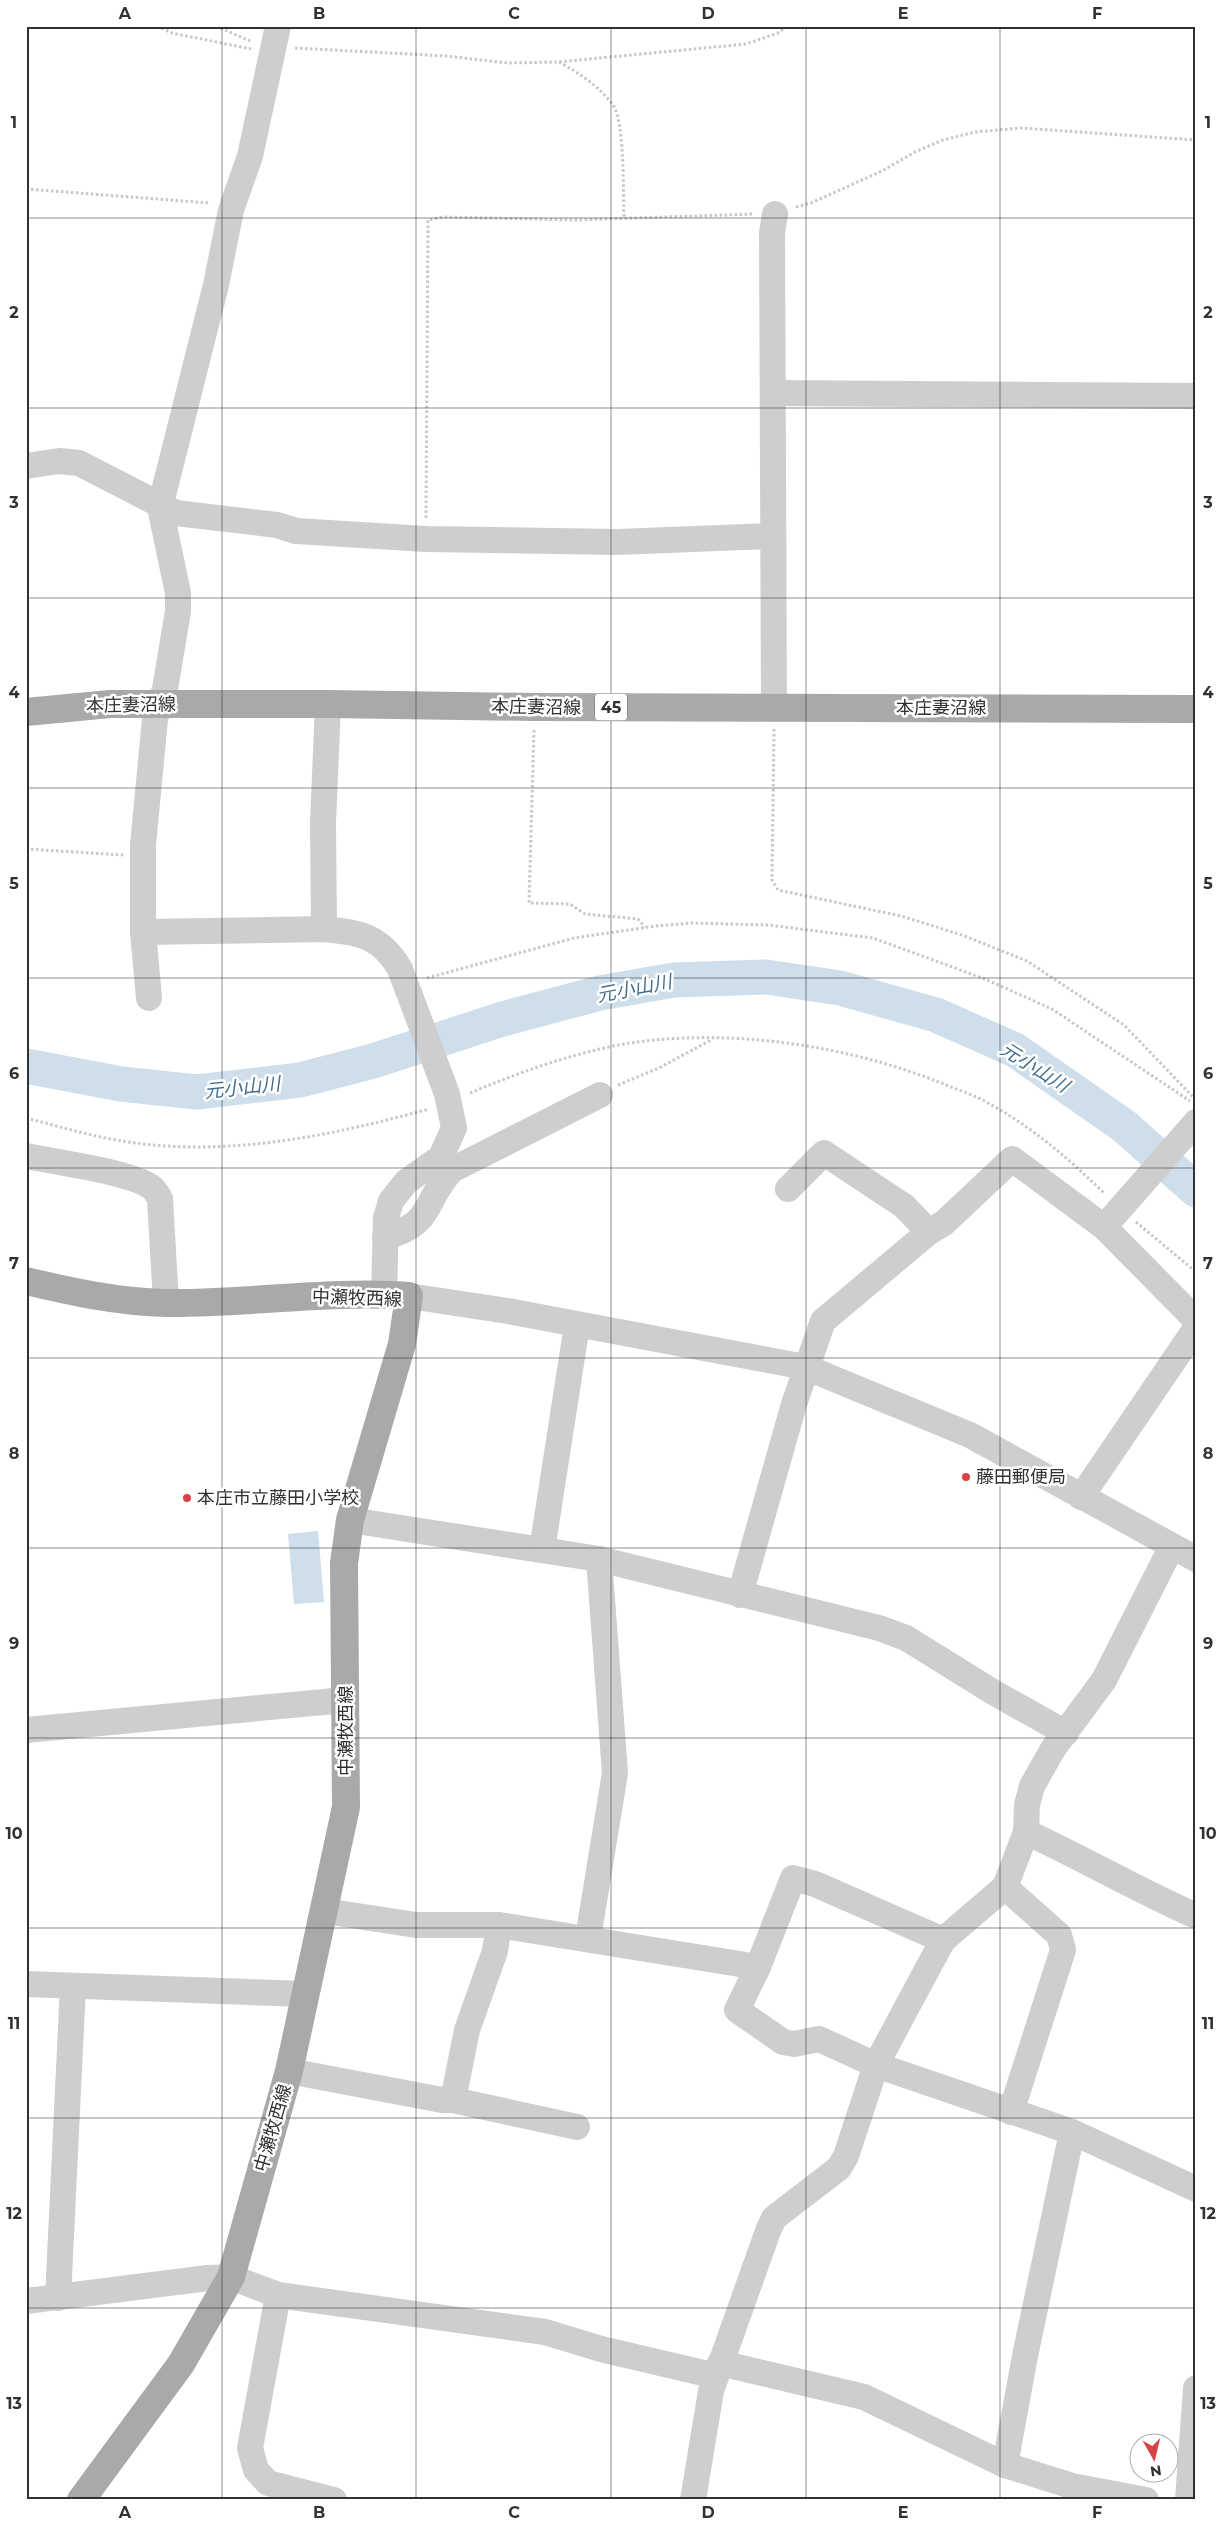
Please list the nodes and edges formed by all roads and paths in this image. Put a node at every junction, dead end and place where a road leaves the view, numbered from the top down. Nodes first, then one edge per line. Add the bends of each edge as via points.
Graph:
1 (158, 26) edge
2 (216, 26) edge
3 (788, 26) edge
4 (276, 39) edge
5 (558, 62) junction
6 (1196, 140) edge
7 (26, 189) edge
8 (231, 210) junction
9 (775, 214) junction
10 (624, 219) junction
11 (774, 393) junction
12 (1196, 396) edge
13 (26, 466) edge
14 (160, 507) junction
15 (772, 536) junction
16 (426, 539) junction
17 (159, 704) junction
18 (328, 704) junction
19 (534, 707) junction
20 (774, 708) junction
21 (1196, 709) edge
22 (26, 712) edge
23 (26, 849) edge
24 (143, 856) junction
25 (646, 927) junction
26 (324, 929) junction
27 (143, 932) junction
28 (406, 988) junction
29 (149, 998) dead end
30 (714, 1038) junction
31 (600, 1095) joint
32 (448, 1099) junction
33 (1196, 1100) edge
34 (1196, 1104) edge
35 (26, 1118) edge
36 (1196, 1122) edge
37 (26, 1156) edge
38 (788, 1190) dead end
39 (1120, 1213) junction
40 (929, 1232) junction
41 (385, 1237) junction
42 (1196, 1272) edge
43 (26, 1282) edge
44 (397, 1296) junction
45 (166, 1303) junction
46 (577, 1325) junction
47 (1195, 1328) edge
48 (805, 1367) junction
49 (1081, 1498) junction
50 (350, 1520) junction
51 (1172, 1546) junction
52 (542, 1550) junction
53 (599, 1559) junction
54 (1196, 1559) edge
55 (740, 1595) junction
56 (345, 1700) junction
57 (26, 1730) edge
58 (1066, 1733) junction
59 (1026, 1832) junction
60 (1005, 1887) junction
61 (325, 1911) junction
62 (1196, 1916) edge
63 (499, 1925) junction
64 (588, 1938) junction
65 (943, 1940) junction
66 (758, 1967) junction
67 (26, 1984) edge
68 (73, 1986) junction
69 (306, 1994) junction
70 (876, 2065) junction
71 (289, 2071) junction
72 (453, 2100) junction
73 (1011, 2112) junction
74 (577, 2127) dead end
75 (1072, 2132) junction
76 (1196, 2189) edge
77 (231, 2277) junction
78 (278, 2295) junction
79 (58, 2298) junction
80 (26, 2301) edge
81 (718, 2369) junction
82 (1196, 2388) edge
83 (1005, 2465) junction
84 (695, 2499) edge
85 (80, 2500) edge
86 (334, 2500) edge
87 (1146, 2500) edge
88 (1188, 2500) edge

1 - 4 path via 172,33 244,49
2 - 4 path
3 - 5 path via 746,44
4 - 5 path via 291,48 446,56 508,63
4 - 8 street via 250,156
5 - 10 path via 583,75 614,106 622,142
6 - 9 path via 1022,128 975,132 943,140 811,203
7 - 8 path via 220,204
8 - 14 street via 216,285
9 - 10 path
9 - 11 street via 772,233
10 - 16 path via 443,216 428,220
11 - 12 street
11 - 15 street
13 - 14 street via 59,461 79,463
14 - 16 street via 176,513 277,524 296,531
14 - 17 street via 178,594 174,644
15 - 16 street via 617,542
15 - 20 street
17 - 18 main road, 本庄妻沼線 / 45
17 - 22 main road, 本庄妻沼線 / 45 via 110,704
17 - 24 street via 150,755
18 - 19 main road, 本庄妻沼線 / 45
18 - 26 street via 323,822
19 - 20 main road, 本庄妻沼線 / 45
19 - 25 path via 529,903 570,904 585,914 638,919
20 - 21 main road, 本庄妻沼線 / 45
20 - 33 path via 772,880 778,890 901,916 962,935 1026,961 1124,1024
23 - 24 path
24 - 27 street
25 - 28 path via 574,938 492,959
25 - 34 path via 692,923 768,925 873,938 985,979 1052,1009
26 - 27 street
26 - 28 street via 353,932 383,946 393,957
27 - 29 street
28 - 32 street
30 - 31 path
30 - 32 path via 655,1041 595,1050 526,1069
30 - 39 path via 802,1044 844,1053 897,1067 970,1095 1015,1119 1049,1143
31 - 41 street via 452,1170 442,1181 419,1222 404,1232
32 - 35 path via 334,1133 220,1146 122,1141
32 - 41 street via 454,1128 449,1141 441,1157 406,1182 391,1201
36 - 39 street
37 - 45 street via 139,1180 152,1188 160,1199
38 - 40 street via 824,1154 904,1206
39 - 40 street via 1012,1159 944,1223
39 - 42 path
39 - 47 street
40 - 48 street via 823,1322
41 - 44 street
43 - 45 main road, 中瀬牧西線 via 128,1300
44 - 45 main road, 中瀬牧西線 via 338,1294
44 - 46 street via 488,1308
44 - 50 main road, 中瀬牧西線 via 402,1344
46 - 48 street
46 - 52 street
47 - 49 street
48 - 49 street via 970,1435
48 - 55 street
49 - 51 street
50 - 52 street
50 - 56 main road, 中瀬牧西線 via 344,1563
51 - 54 street
51 - 58 street via 1104,1680
52 - 53 street
53 - 55 street
53 - 64 street via 615,1774
55 - 58 street via 853,1621 906,1638
56 - 57 street
56 - 61 main road, 中瀬牧西線 via 346,1807
58 - 59 street via 1032,1786 1027,1805
59 - 60 street
59 - 62 street
60 - 65 street
60 - 73 street via 1060,1935 1063,1950
61 - 63 street via 397,1924
61 - 69 main road, 中瀬牧西線
63 - 64 street
63 - 72 street via 495,1951 467,2030
64 - 66 street
65 - 66 street via 793,1878
65 - 70 street
66 - 70 street via 737,2010 783,2042 794,2044 819,2039
67 - 68 street
68 - 69 street
68 - 79 street
69 - 71 main road, 中瀬牧西線
70 - 73 street
70 - 81 street via 846,2156 839,2168 774,2218
71 - 72 street
71 - 77 main road, 中瀬牧西線
72 - 74 street
73 - 75 street
75 - 76 street
75 - 83 street
77 - 78 street
77 - 79 street
77 - 85 main road, 中瀬牧西線 via 181,2364
78 - 81 street via 545,2332 602,2349
78 - 86 street via 250,2448 256,2470 268,2484
79 - 80 street
81 - 83 street via 864,2397
81 - 84 street
82 - 88 street
83 - 87 street via 1072,2486

